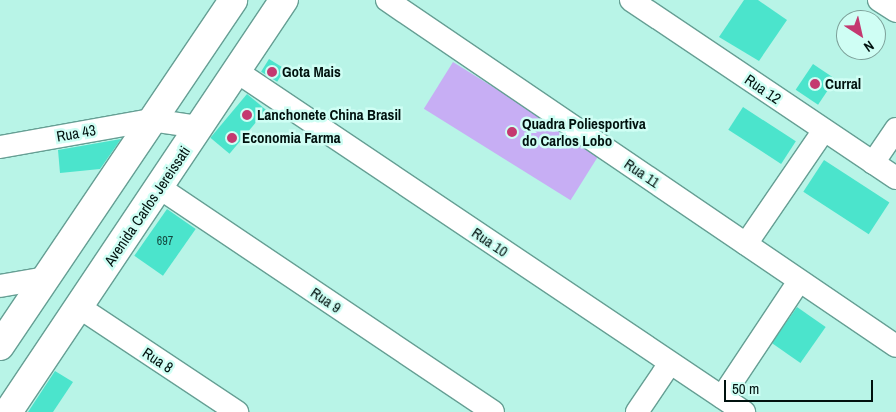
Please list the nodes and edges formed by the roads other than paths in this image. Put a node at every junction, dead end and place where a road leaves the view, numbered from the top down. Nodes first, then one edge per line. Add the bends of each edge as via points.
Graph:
1 (233, 0) edge
2 (284, 0) edge
3 (387, 0) edge
4 (631, 0) edge
5 (879, 0) edge
6 (896, 11) edge
7 (236, 71) junction
8 (151, 120) junction
9 (199, 127) junction
10 (896, 129) edge
11 (824, 130) junction
12 (0, 147) edge
13 (874, 163) junction
14 (896, 178) edge
15 (160, 188) junction
16 (746, 244) junction
17 (46, 278) junction
18 (799, 281) junction
19 (0, 286) edge
20 (79, 308) junction
21 (0, 346) edge
22 (896, 346) edge
23 (670, 363) junction
24 (722, 397) junction
25 (8, 412) edge
26 (237, 412) edge
27 (493, 412) edge
28 (637, 412) edge
29 (744, 412) edge

1 - 8 street
2 - 7 street, Avenida Carlos Jereissati
3 - 16 street, Rua 11
4 - 11 street, Rua 12
5 - 6 street
7 - 9 street, Avenida Carlos Jereissati
7 - 23 street, Rua 10
8 - 9 street, Rua 43
8 - 12 street, Rua 43
8 - 17 street
9 - 15 street, Avenida Carlos Jereissati
10 - 13 street
11 - 13 street, Rua 12
11 - 16 street
13 - 14 street, Rua 12
15 - 20 street, Avenida Carlos Jereissati
15 - 27 street, Rua 9
16 - 18 street, Rua 11
17 - 19 street
17 - 21 street
18 - 22 street, Rua 11
18 - 24 street
20 - 25 street, Avenida Carlos Jereissati
20 - 26 street, Rua 8
23 - 24 street, Rua 10
23 - 28 street
24 - 29 street, Rua 10

